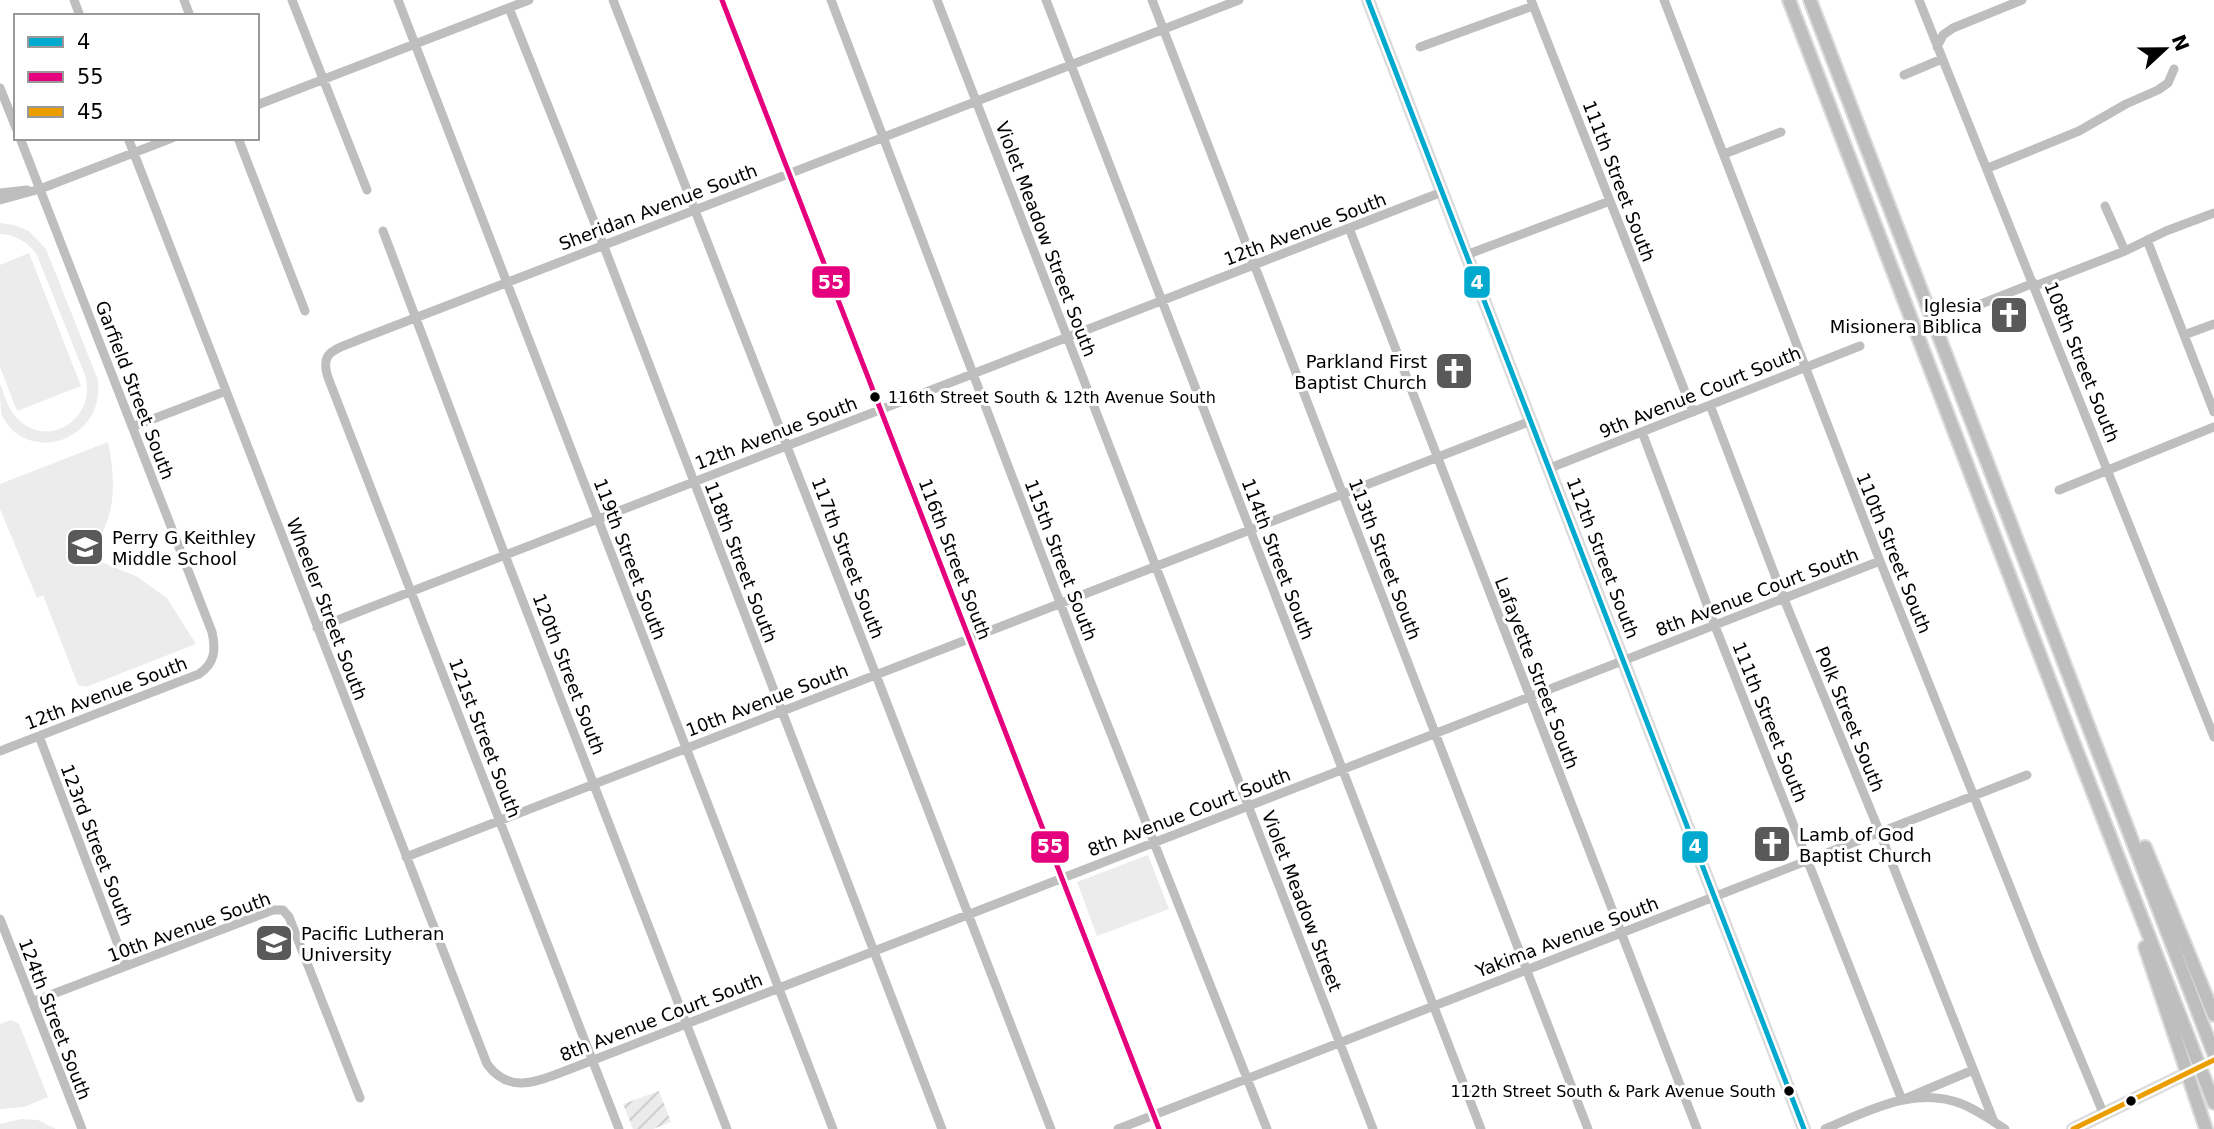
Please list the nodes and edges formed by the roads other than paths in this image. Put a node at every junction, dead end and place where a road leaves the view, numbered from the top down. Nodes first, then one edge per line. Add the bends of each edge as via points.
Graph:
1 (292, 0) edge
2 (398, 0) edge
3 (529, 0) edge
4 (612, 0) edge
5 (722, 0) edge
6 (831, 0) edge
7 (937, 0) edge
8 (1046, 0) edge
9 (1152, 0) edge
10 (1239, 0) edge
11 (1368, 0) edge
12 (1664, 0) edge
13 (1789, 0) edge
14 (1810, 0) edge
15 (1919, 0) edge
16 (2022, 0) edge
17 (1532, 3) edge
18 (509, 8) junction
19 (1164, 29) junction
20 (415, 44) junction
21 (1420, 47) dead end
22 (1937, 47) junction
23 (1942, 60) junction
24 (1071, 65) junction
25 (2174, 69) dead end
26 (1904, 75) dead end
27 (324, 80) junction
28 (0, 88) edge
29 (976, 101) junction
30 (259, 104) edge
31 (14, 123) edge
32 (1781, 132) dead end
33 (882, 138) junction
34 (21, 140) edge
35 (129, 140) edge
36 (167, 140) edge
37 (239, 140) edge
38 (134, 153) junction
39 (1724, 154) junction
40 (1988, 168) junction
41 (789, 174) junction
42 (40, 189) junction
43 (367, 190) dead end
44 (1442, 192) junction
45 (0, 193) edge
46 (0, 200) edge
47 (1610, 201) junction
48 (2105, 206) dead end
49 (693, 211) junction
50 (2214, 213) edge
51 (1349, 228) junction
52 (383, 231) dead end
53 (2147, 240) junction
54 (603, 244) junction
55 (2125, 251) junction
56 (1466, 255) junction
57 (1255, 265) junction
58 (507, 282) junction
59 (2034, 284) junction
60 (1162, 301) junction
61 (1981, 304) dead end
62 (305, 311) dead end
63 (416, 317) junction
64 (2214, 324) edge
65 (2184, 335) junction
66 (1067, 338) junction
67 (1860, 346) dead end
68 (326, 357) joint
69 (1804, 368) junction
70 (973, 374) junction
71 (226, 391) junction
72 (1710, 405) junction
73 (880, 410) junction
74 (1693, 412) junction
75 (2214, 412) edge
76 (1531, 421) junction
77 (132, 427) junction
78 (2214, 427) edge
79 (1642, 432) junction
80 (787, 446) junction
81 (1437, 458) junction
82 (1550, 468) junction
83 (2109, 470) junction
84 (693, 482) junction
85 (2059, 490) dead end
86 (1342, 494) junction
87 (598, 519) junction
88 (1250, 530) junction
89 (505, 555) junction
90 (1880, 561) junction
91 (1155, 567) junction
92 (412, 591) junction
93 (1784, 599) junction
94 (1060, 603) junction
95 (1715, 626) junction
96 (317, 628) junction
97 (969, 639) junction
98 (215, 654) joint
99 (1624, 661) junction
100 (876, 675) junction
101 (1529, 698) junction
102 (2214, 704) edge
103 (2203, 708) junction
104 (781, 712) junction
105 (2091, 727) junction
106 (1437, 733) junction
107 (38, 736) junction
108 (2071, 736) junction
109 (2214, 737) edge
110 (687, 748) junction
111 (0, 751) edge
112 (1343, 770) junction
113 (2027, 775) dead end
114 (595, 784) junction
115 (1974, 796) junction
116 (1248, 806) junction
117 (500, 820) junction
118 (1880, 833) junction
119 (1155, 843) junction
120 (406, 857) junction
121 (1808, 860) junction
122 (1062, 879) junction
123 (1714, 897) junction
124 (969, 915) junction
125 (0, 919) edge
126 (1621, 933) junction
127 (873, 952) junction
128 (126, 966) junction
129 (1526, 970) junction
130 (779, 988) junction
131 (32, 1002) junction
132 (1434, 1006) junction
133 (2214, 1015) edge
134 (686, 1024) junction
135 (1340, 1043) junction
136 (2214, 1054) edge
137 (593, 1060) junction
138 (1973, 1070) junction
139 (2179, 1077) dead end
140 (1248, 1079) junction
141 (508, 1082) joint
142 (360, 1098) dead end
143 (1902, 1100) junction
144 (2214, 1103) edge
145 (1154, 1115) junction
146 (2104, 1115) junction
147 (1994, 1122) junction
148 (82, 1129) edge
149 (619, 1129) edge
150 (727, 1129) edge
151 (834, 1129) edge
152 (942, 1129) edge
153 (1051, 1129) edge
154 (1118, 1129) edge
155 (1159, 1129) edge
156 (1267, 1129) edge
157 (1373, 1129) edge
158 (1481, 1129) edge
159 (1588, 1129) edge
160 (1697, 1129) edge
161 (1804, 1129) edge
162 (1825, 1129) edge
163 (2005, 1129) edge
164 (2073, 1129) edge
165 (2206, 1129) edge

1 - 27 street
2 - 20 street, 119th Street South
3 - 18 street
4 - 49 street, 117th Street South
5 - 41 street, 116th Street South
6 - 33 street, 115th Street South
7 - 29 street, Violet Meadow Street South
8 - 24 street, 114th Street South
9 - 19 street, 113th Street South
10 - 19 street, Sheridan Avenue South
11 - 44 main road, 112th Street South
12 - 39 street, 110th Street South
13 - 108 highway
14 - 105 highway
15 - 22 street, 108th Street South
16 - 22 street via 1949,30
17 - 21 street
17 - 47 street, 111th Street South
18 - 20 street
18 - 54 street, 118th Street South
19 - 24 street, Sheridan Avenue South
19 - 57 street, 113th Street South
20 - 27 street
20 - 58 street, 119th Street South
22 - 23 street, 108th Street South
23 - 26 street
23 - 40 street, 108th Street South
24 - 29 street, Sheridan Avenue South
24 - 60 street, 114th Street South
25 - 40 street via 2168,83 2158,90 2079,131
27 - 30 street
27 - 43 street
28 - 31 street
29 - 33 street, Sheridan Avenue South
29 - 66 street, Violet Meadow Street South
32 - 39 street
33 - 41 street, Sheridan Avenue South
33 - 70 street, 115th Street South
34 - 42 street, Garfield Street South
35 - 38 street, Wheeler Street South
36 - 38 street
37 - 62 street
38 - 42 street
38 - 71 street, Wheeler Street South
39 - 69 street, 110th Street South
40 - 59 street, 108th Street South
41 - 49 street, Sheridan Avenue South
41 - 73 street, 116th Street South
42 - 45 street
42 - 46 street
42 - 77 street, Garfield Street South
44 - 51 street, 12th Avenue South
44 - 56 main road, 112th Street South
47 - 56 street
47 - 74 street, 111th Street South
48 - 55 street
49 - 54 street, Sheridan Avenue South
49 - 80 street, 117th Street South
50 - 53 street
51 - 57 street, 12th Avenue South
51 - 81 street, Lafayette Street South
52 - 63 street, 120th Street South
53 - 55 street
53 - 65 street
54 - 58 street, Sheridan Avenue South
54 - 84 street, 118th Street South
55 - 59 street
56 - 76 main road, 112th Street South
57 - 60 street, 12th Avenue South
57 - 86 street, 113th Street South
58 - 63 street, Sheridan Avenue South
58 - 87 street, 119th Street South
59 - 61 street
59 - 83 street, 108th Street South
60 - 66 street, 12th Avenue South
60 - 88 street, 114th Street South
63 - 68 street, Sheridan Avenue South
63 - 89 street, 120th Street South
64 - 65 street
65 - 75 street
66 - 70 street, 12th Avenue South
66 - 91 street, Violet Meadow Street South
67 - 69 street, 9th Avenue Court South
68 - 92 street, 121st Street South via 327,374
69 - 72 street, 9th Avenue Court South
69 - 90 street, 110th Street South
70 - 73 street, 12th Avenue South
70 - 94 street, 115th Street South
71 - 77 street
71 - 96 street, Wheeler Street South
72 - 74 street, 9th Avenue Court South
72 - 93 street, Polk Street South
73 - 80 street, 12th Avenue South
73 - 97 street, 116th Street South
74 - 79 street, 9th Avenue Court South
76 - 81 street, 10th Avenue South
76 - 82 main road, 112th Street South
77 - 98 street, Garfield Street South via 212,632
78 - 83 street
79 - 82 street, 9th Avenue Court South
79 - 95 street, 111th Street South
80 - 84 street, 12th Avenue South
80 - 100 street, 117th Street South
81 - 86 street, 10th Avenue South
81 - 101 street, Lafayette Street South
82 - 99 main road, 112th Street South
83 - 85 street
83 - 103 street, 108th Street South
84 - 87 street, 12th Avenue South
84 - 104 street, 118th Street South
86 - 88 street, 10th Avenue South
86 - 106 street, 113th Street South
87 - 89 street, 12th Avenue South
87 - 110 street, 119th Street South
88 - 91 street, 10th Avenue South
88 - 112 street, 114th Street South
89 - 92 street, 12th Avenue South
89 - 114 street, 120th Street South
90 - 93 street, 8th Avenue Court South
90 - 115 street, 110th Street South
91 - 94 street, 10th Avenue South
91 - 116 street, Violet Meadow Street
92 - 96 street, 12th Avenue South
92 - 117 street, 121st Street South
93 - 95 street, 8th Avenue Court South
93 - 118 street, Polk Street South
94 - 97 street, 10th Avenue South
94 - 119 street, 115th Street South
95 - 99 street, 8th Avenue Court South
95 - 121 street, 111th Street South
96 - 120 street, Wheeler Street South
97 - 100 street, 10th Avenue South
97 - 122 street, 116th Street South
98 - 107 street, 12th Avenue South via 199,674
99 - 101 street, 8th Avenue Court South
99 - 123 main road, 112th Street South
100 - 104 street, 10th Avenue South
100 - 124 street, 117th Street South
101 - 106 street, 8th Avenue Court South
101 - 126 street, Lafayette Street South
102 - 103 street
103 - 109 street, 108th Street South
104 - 110 street, 10th Avenue South
104 - 127 street, 118th Street South
105 - 133 highway
105 - 136 highway
106 - 112 street, 8th Avenue Court South
106 - 129 street, 113th Street South
107 - 111 street, 12th Avenue South
107 - 128 street, 123rd Street South
108 - 144 highway
108 - 165 highway
110 - 114 street, 10th Avenue South
110 - 130 street, 119th Street South
112 - 116 street, 8th Avenue Court South
112 - 132 street, 114th Street South
113 - 115 street, Yakima Avenue South
114 - 117 street, 10th Avenue South
114 - 134 street, 120th Street South
115 - 118 street, Yakima Avenue South
115 - 146 street, 110th Street South
116 - 119 street, 8th Avenue Court South
116 - 135 street, Violet Meadow Street
117 - 120 street, 10th Avenue South
117 - 137 street, 121st Street South
118 - 121 street, Yakima Avenue South
118 - 138 street, Polk Street South
119 - 122 street, 8th Avenue Court South
119 - 140 street, 115th Street South
120 - 141 street, Wheeler Street South via 487,1064
121 - 123 street, Yakima Avenue South
121 - 143 street, 111th Street South
122 - 124 street, 8th Avenue Court South
122 - 145 street, 116th Street South
123 - 126 street, Yakima Avenue South
123 - 161 main road, 112th Street South
124 - 127 street, 8th Avenue Court South
124 - 153 street, 117th Street South
125 - 131 street, 124th Street South
126 - 129 street, Yakima Avenue South
126 - 160 street, Lafayette Street South
127 - 130 street, 8th Avenue Court South
127 - 152 street, 118th Street South
128 - 131 street, 10th Avenue South
128 - 142 street, 10th Avenue South via 273,910 284,910
129 - 132 street, Yakima Avenue South
129 - 159 street, 113th Street South
130 - 134 street, 8th Avenue Court South
130 - 151 street, 119th Street South
131 - 148 street, 124th Street South
132 - 135 street, Yakima Avenue South
132 - 158 street, 114th Street South
134 - 137 street, 8th Avenue Court South
134 - 150 street, 120th Street South
135 - 140 street, Yakima Avenue South
135 - 157 street, Violet Meadow Street
137 - 141 street, 8th Avenue Court South via 530,1083
137 - 149 street, 121st Street South
138 - 143 street
138 - 147 street, Polk Street South
139 - 146 main road
140 - 145 street, Yakima Avenue South
140 - 156 street, 115th Street South
143 - 147 street via 1944,1099
143 - 162 street
145 - 154 street, Yakima Avenue South
145 - 155 street, 116th Street South
146 - 164 main road
147 - 163 street

